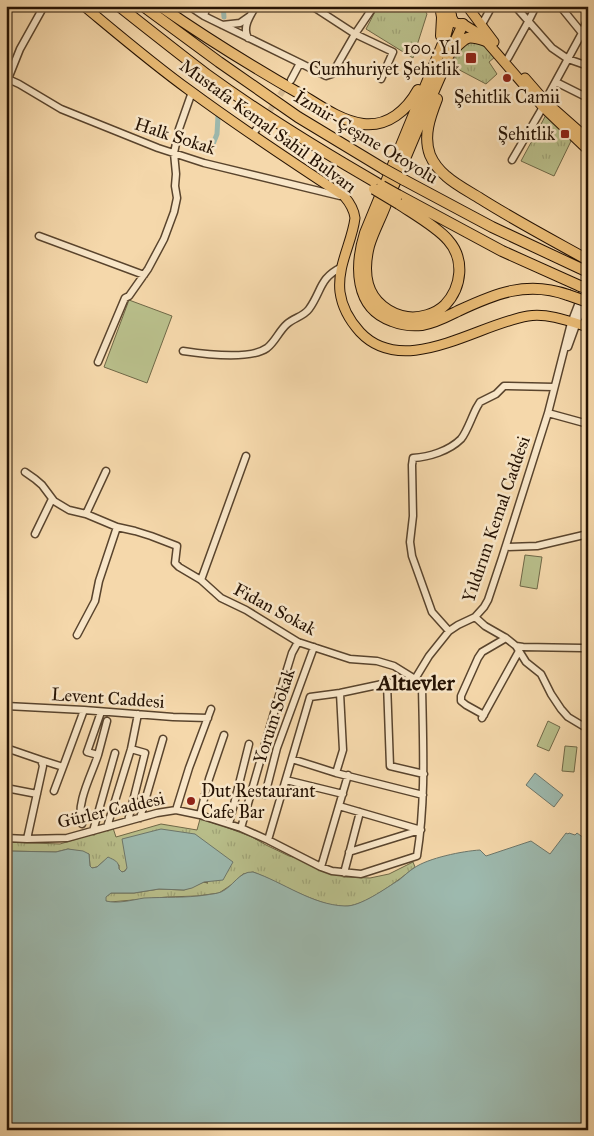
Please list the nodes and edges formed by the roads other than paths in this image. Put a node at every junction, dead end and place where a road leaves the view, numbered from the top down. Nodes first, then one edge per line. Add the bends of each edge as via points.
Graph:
1 (44, 6) edge
2 (84, 6) edge
3 (119, 6) edge
4 (143, 6) edge
5 (160, 6) edge
6 (189, 6) edge
7 (207, 6) edge
8 (256, 6) edge
9 (312, 6) edge
10 (374, 6) edge
11 (440, 6) edge
12 (445, 6) edge
13 (457, 6) edge
14 (492, 6) edge
15 (515, 6) edge
16 (536, 6) edge
17 (560, 6) edge
18 (467, 7) edge
19 (204, 16) junction
20 (451, 16) junction
21 (588, 18) edge
22 (528, 22) junction
23 (243, 24) junction
24 (463, 24) junction
25 (222, 25) junction
26 (481, 26) junction
27 (236, 32) junction
28 (582, 33) junction
29 (355, 34) junction
30 (248, 38) junction
31 (486, 41) junction
32 (444, 58) junction
33 (508, 58) junction
34 (568, 59) junction
35 (300, 63) junction
36 (588, 66) edge
37 (381, 78) dead end
38 (7, 79) edge
39 (290, 80) tunnel mouth
40 (556, 82) junction
41 (192, 92) junction
42 (588, 98) edge
43 (544, 104) junction
44 (261, 123) tunnel mouth
45 (252, 135) junction
46 (588, 139) edge
47 (588, 150) edge
48 (174, 153) junction
49 (512, 160) dead end
50 (344, 196) junction
51 (398, 200) junction
52 (39, 236) dead end
53 (588, 260) edge
54 (342, 267) junction
55 (588, 272) edge
56 (144, 275) junction
57 (586, 287) edge
58 (588, 302) edge
59 (574, 323) junction
60 (588, 327) edge
61 (183, 351) dead end
62 (98, 362) dead end
63 (554, 387) junction
64 (548, 413) junction
65 (588, 424) edge
66 (246, 456) dead end
67 (106, 471) dead end
68 (25, 472) dead end
69 (52, 499) junction
70 (86, 514) junction
71 (117, 527) junction
72 (35, 534) dead end
73 (588, 534) edge
74 (506, 547) junction
75 (201, 580) junction
76 (476, 617) junction
77 (449, 631) junction
78 (77, 636) dead end
79 (506, 638) junction
80 (298, 642) junction
81 (314, 647) junction
82 (518, 648) junction
83 (588, 650) edge
84 (414, 679) junction
85 (387, 683) junction
86 (340, 693) junction
87 (7, 708) edge
88 (211, 709) dead end
89 (84, 710) junction
90 (101, 712) junction
91 (138, 714) junction
92 (208, 718) junction
93 (107, 721) dead end
94 (588, 729) edge
95 (224, 735) dead end
96 (163, 739) dead end
97 (249, 744) dead end
98 (6, 748) edge
99 (131, 749) junction
100 (115, 753) dead end
101 (98, 755) junction
102 (41, 760) junction
103 (292, 760) junction
104 (63, 767) junction
105 (336, 773) junction
106 (424, 774) junction
107 (348, 775) junction
108 (286, 780) junction
109 (6, 788) edge
110 (54, 791) dead end
111 (37, 794) junction
112 (343, 794) junction
113 (265, 795) dead end
114 (423, 796) junction
115 (339, 806) junction
116 (176, 810) junction
117 (360, 812) junction
118 (200, 814) junction
119 (140, 818) junction
120 (128, 821) junction
121 (82, 824) dead end
122 (228, 824) junction
123 (107, 827) junction
124 (240, 828) junction
125 (421, 830) junction
126 (93, 831) junction
127 (6, 838) edge
128 (27, 839) junction
129 (268, 840) junction
130 (349, 852) junction
131 (321, 867) junction
132 (344, 873) junction

1 - 38 street
2 - 41 main road, Mustafa Kemal Sahil Bulvarı
3 - 51 highway, İzmir-Çeşme Otoyolu, bridge via 263,113
4 - 55 highway, İzmir-Çeşme Otoyolu, bridge via 290,112 384,169 492,227
5 - 32 highway via 286,86 336,114 364,124 390,120 400,113
6 - 19 street
7 - 19 street
8 - 23 street
9 - 29 street
10 - 29 street
11 - 32 highway
12 - 20 main road
13 - 20 main road
14 - 26 street
15 - 22 street
16 - 22 street
17 - 28 street
18 - 24 main road via 470,18
18 - 26 main road
19 - 25 street
20 - 24 main road via 455,23
20 - 32 highway
21 - 28 street
22 - 33 street
22 - 34 street via 552,48
23 - 25 street
23 - 27 street
23 - 30 street
24 - 31 main road
24 - 32 highway
25 - 27 street
26 - 33 main road
27 - 30 street
28 - 34 street
29 - 35 street via 332,74 326,76
29 - 37 street via 393,52
30 - 35 street
31 - 32 highway via 468,37
31 - 43 main road
32 - 51 highway via 368,254 368,284 379,303 397,315 422,316 447,303 461,270 448,239
32 - 53 highway via 439,94 427,131 430,156 437,166 453,181 503,213
32 - 58 highway, bridge via 365,233 359,267 363,293 369,304 388,320 413,326 433,323 495,294 528,288 548,290
33 - 43 main road
34 - 36 street
34 - 40 street
35 - 39 street
38 - 48 street, Halk Sokak via 61,109
40 - 42 street
40 - 43 street
41 - 45 main road, Mustafa Kemal Sahil Bulvarı
41 - 48 street
43 - 46 main road
43 - 47 main road
43 - 49 street
44 - 45 street
45 - 50 main road, Mustafa Kemal Sahil Bulvarı
48 - 50 street, Halk Sokak
48 - 56 street via 177,198 174,212 164,239
50 - 54 main road, Mustafa Kemal Sahil Bulvarı via 354,210 355,223
51 - 57 highway, İzmir-Çeşme Otoyolu
52 - 56 street
54 - 59 main road, Mustafa Kemal Sahil Bulvarı via 340,292 345,310 354,326 383,348 400,351 442,345 528,316
54 - 61 street via 324,281 310,308 285,326 267,348 226,356
56 - 62 street via 126,298
57 - 59 street, Yıldırım Kemal Caddesi
57 - 59 street, Yıldırım Kemal Caddesi via 581,310
59 - 60 main road, Mustafa Kemal Sahil Bulvarı
59 - 63 street, Yıldırım Kemal Caddesi
63 - 64 street, Yıldırım Kemal Caddesi
63 - 77 street via 504,386 480,402 462,438 437,454 413,458 412,556 432,612
64 - 65 street
64 - 74 street, Yıldırım Kemal Caddesi
66 - 75 street
67 - 70 street
68 - 69 street via 42,485
69 - 70 street via 62,507
69 - 72 street
70 - 71 street
71 - 75 street, Fidan Sokak via 177,546 175,563
71 - 78 street via 95,601
73 - 74 street via 537,546
74 - 76 street, Yıldırım Kemal Caddesi via 488,600
75 - 80 street, Fidan Sokak via 221,598
76 - 77 street, Yıldırım Kemal Caddesi
76 - 79 street
77 - 84 street, Yıldırım Kemal Caddesi
79 - 82 street
79 - 82 street via 482,652 461,696 461,701 482,717
80 - 81 street, Fidan Sokak
80 - 124 street
81 - 84 street, Fidan Sokak via 350,659 394,666
81 - 113 street, Yorum Sokak via 277,748
82 - 83 street
82 - 94 street via 526,662 541,674 561,710
84 - 85 street
84 - 106 street via 422,686
85 - 86 street
85 - 106 street via 390,766
86 - 103 street via 310,697
86 - 105 street via 343,750
87 - 89 street, Levent Caddesi
88 - 92 street
89 - 90 street, Levent Caddesi
89 - 104 street
90 - 91 street, Levent Caddesi
90 - 101 street via 87,752
91 - 92 street, Levent Caddesi
91 - 99 street
92 - 116 street
93 - 101 street
95 - 118 street
96 - 119 street
97 - 122 street
98 - 102 street
99 - 120 street via 145,753
99 - 123 street
100 - 126 street
101 - 121 street via 81,802
102 - 104 street
102 - 111 street via 43,766
103 - 105 street
103 - 108 street
104 - 110 street
105 - 107 street
106 - 114 street
107 - 112 street
107 - 114 street
108 - 112 street
108 - 129 street
109 - 111 street
111 - 128 street
112 - 115 street
114 - 125 street
115 - 117 street
115 - 131 street
116 - 118 street, Gürler Caddesi
116 - 119 street, Gürler Caddesi
117 - 125 street
117 - 130 street
118 - 122 street, Gürler Caddesi
119 - 120 street, Gürler Caddesi
120 - 123 street, Gürler Caddesi
122 - 124 street, Gürler Caddesi
123 - 126 street, Gürler Caddesi
124 - 129 street, Gürler Caddesi
125 - 130 street
125 - 132 street, Gürler Caddesi via 417,856 360,874
126 - 128 street, Gürler Caddesi via 67,838
127 - 128 street, Gürler Caddesi
129 - 131 street, Gürler Caddesi
130 - 132 street
131 - 132 street, Gürler Caddesi

